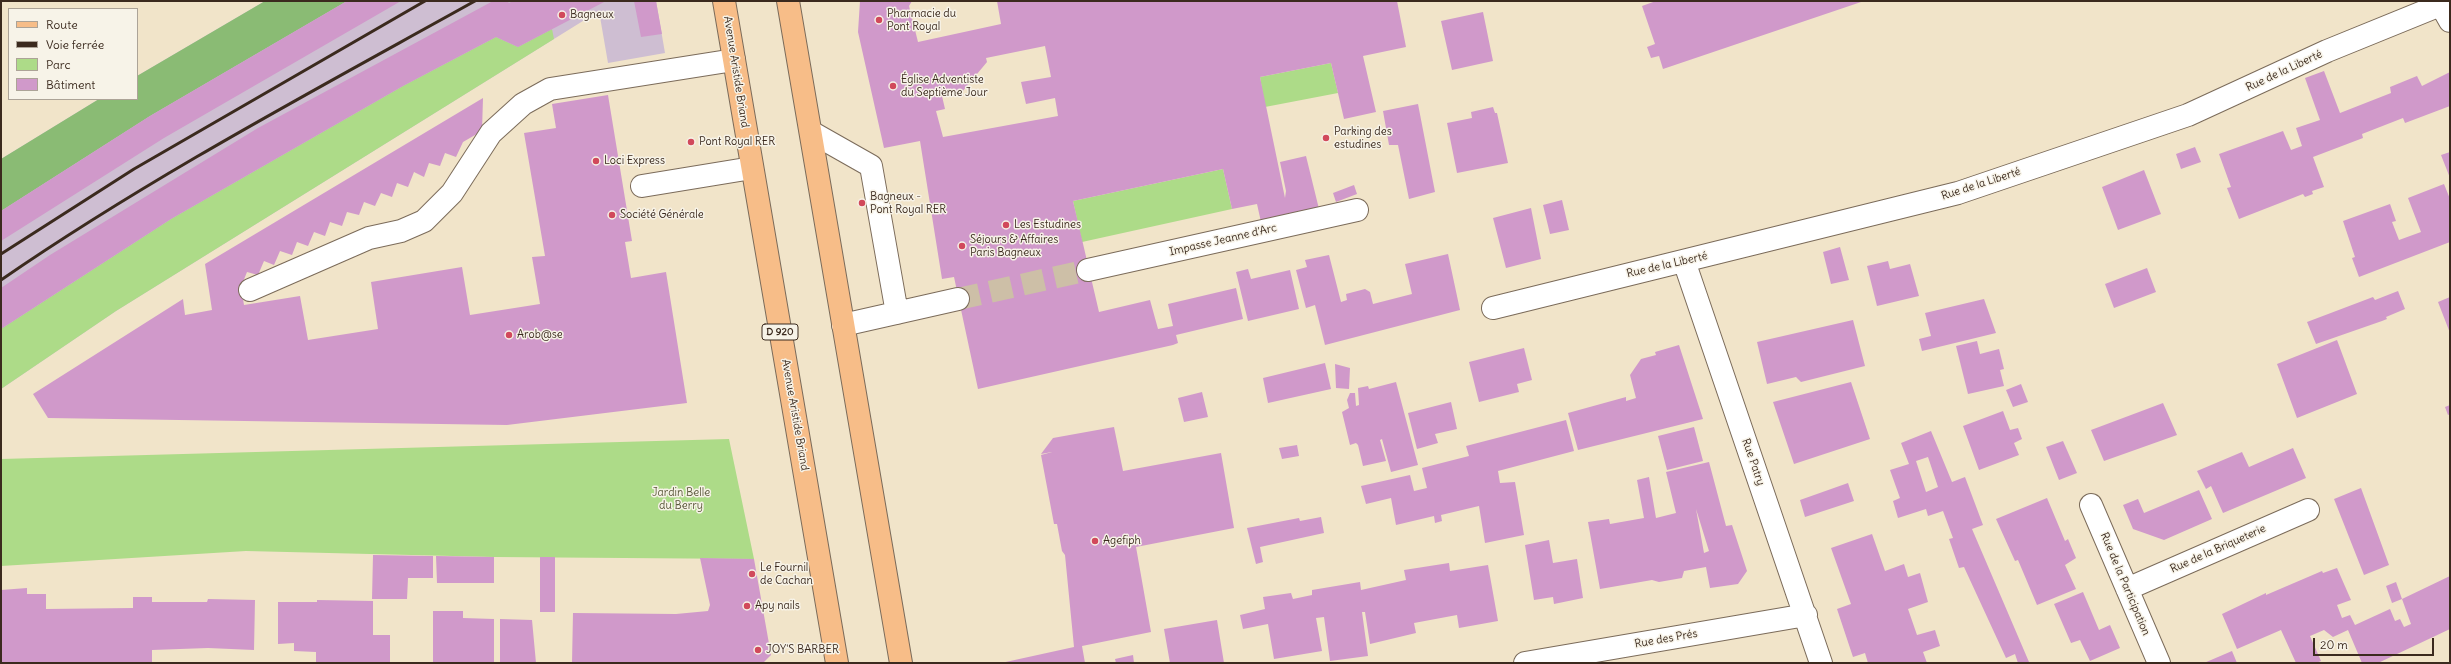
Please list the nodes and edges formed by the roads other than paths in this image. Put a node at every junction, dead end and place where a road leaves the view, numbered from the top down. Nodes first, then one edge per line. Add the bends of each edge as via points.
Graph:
1 (724, 1) edge
2 (788, 1) edge
3 (2447, 9) edge
4 (734, 60) junction
5 (810, 132) junction
6 (752, 168) junction
7 (642, 186) dead end
8 (1357, 210) dead end
9 (1684, 261) junction
10 (1088, 270) tunnel mouth
11 (250, 290) dead end
12 (958, 299) tunnel mouth
13 (1493, 308) dead end
14 (896, 313) junction
15 (843, 325) junction
16 (2091, 505) dead end
17 (2308, 510) dead end
18 (2127, 589) junction
19 (1806, 615) junction
20 (837, 663) edge
21 (901, 663) edge
22 (1525, 663) edge
23 (1821, 663) edge
24 (2159, 663) edge

1 - 4 main road, Avenue Aristide Briand / D 920
2 - 5 main road
3 - 9 street, Rue de la Liberté via 2327,51 2188,115 1958,193
4 - 6 main road, Avenue Aristide Briand / D 920
4 - 11 street via 550,89 523,104 491,133 452,193 424,221 401,231 369,238
5 - 14 street via 871,166
5 - 15 main road
6 - 7 street
6 - 20 main road, Avenue Aristide Briand / D 920
8 - 10 street, Impasse Jeanne d'Arc
9 - 13 street, Rue de la Liberté
9 - 19 street, Rue Patry
12 - 14 street
14 - 15 street
15 - 21 main road
16 - 18 street, Rue de la Participation
17 - 18 street, Rue de la Briqueterie
18 - 24 street, Rue de la Participation
19 - 22 street, Rue des Prés
19 - 23 street, Rue Patry

